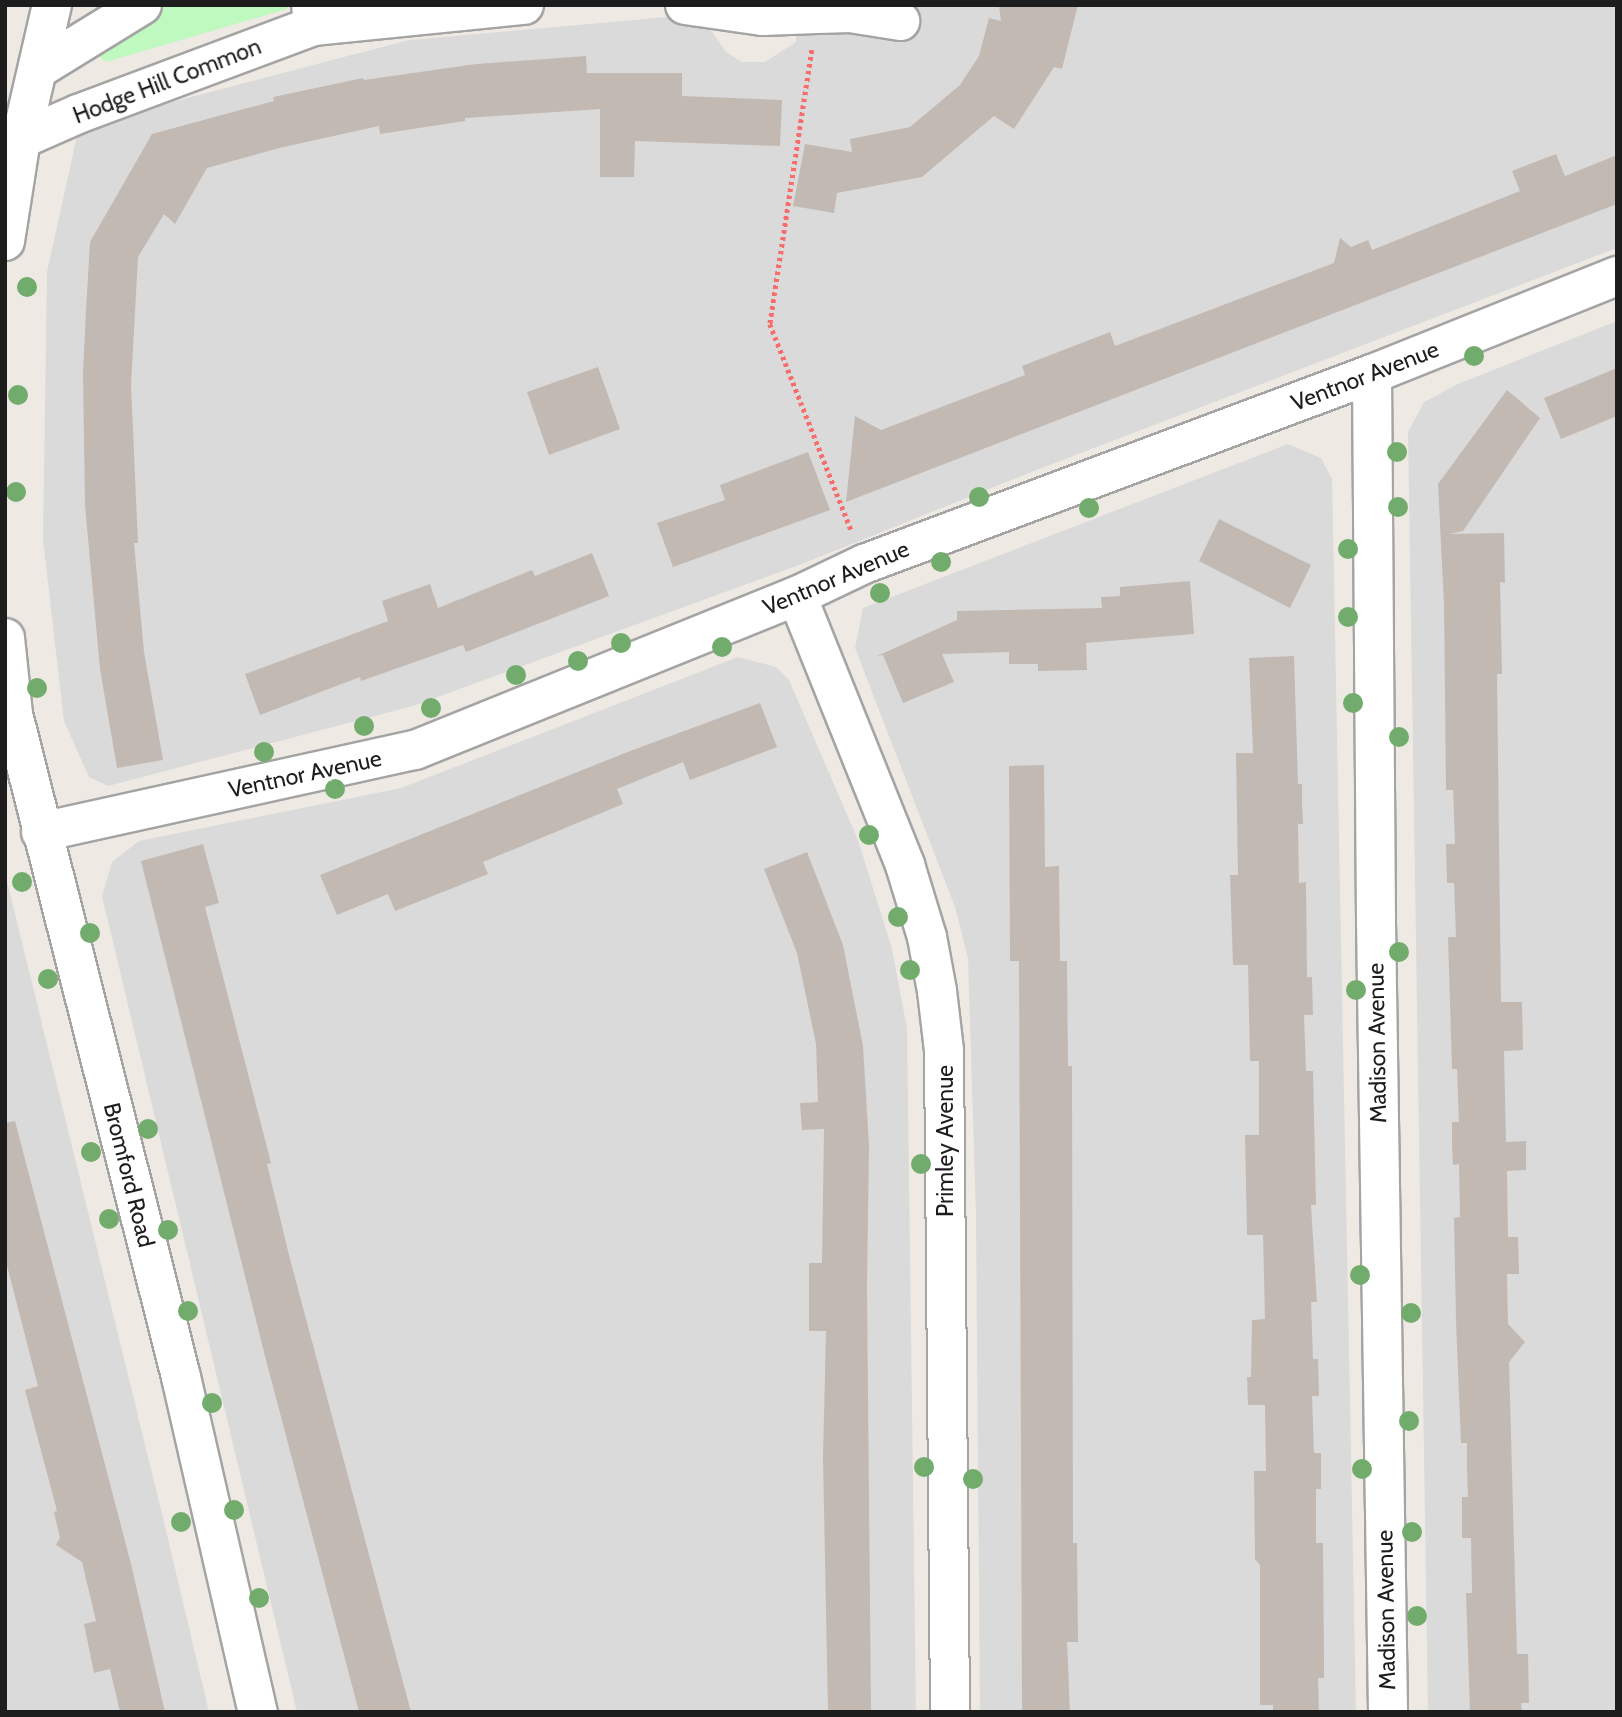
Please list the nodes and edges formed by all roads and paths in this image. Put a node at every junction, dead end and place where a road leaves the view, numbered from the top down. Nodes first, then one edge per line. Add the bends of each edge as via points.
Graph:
1 (142, 5) edge
2 (524, 5) edge
3 (685, 5) edge
4 (46, 7) edge
5 (820, 12) junction
6 (312, 16) edge
7 (900, 21) dead end
8 (37, 69) junction
9 (21, 139) junction
10 (5, 241) edge
11 (1617, 276) edge
12 (1372, 374) junction
13 (864, 564) junction
14 (797, 596) junction
15 (5, 638) edge
16 (41, 832) junction
17 (258, 1712) edge
18 (950, 1712) edge
19 (1388, 1712) edge

1 - 8 street
2 - 6 street, Hodge Hill Common
3 - 5 street via 762,16
4 - 8 street
5 - 7 street
5 - 13 path via 805,83 770,324
6 - 9 street, Hodge Hill Common
8 - 9 street
9 - 10 street
11 - 12 street, Ventnor Avenue
12 - 13 street, Ventnor Avenue
12 - 19 street, Madison Avenue
13 - 14 street, Ventnor Avenue
14 - 16 street, Ventnor Avenue via 415,750
14 - 18 street, Primley Avenue via 905,866 927,937 937,991 944,1051
15 - 16 street, Bromford Road via 13,714
16 - 17 street, Bromford Road via 181,1377

